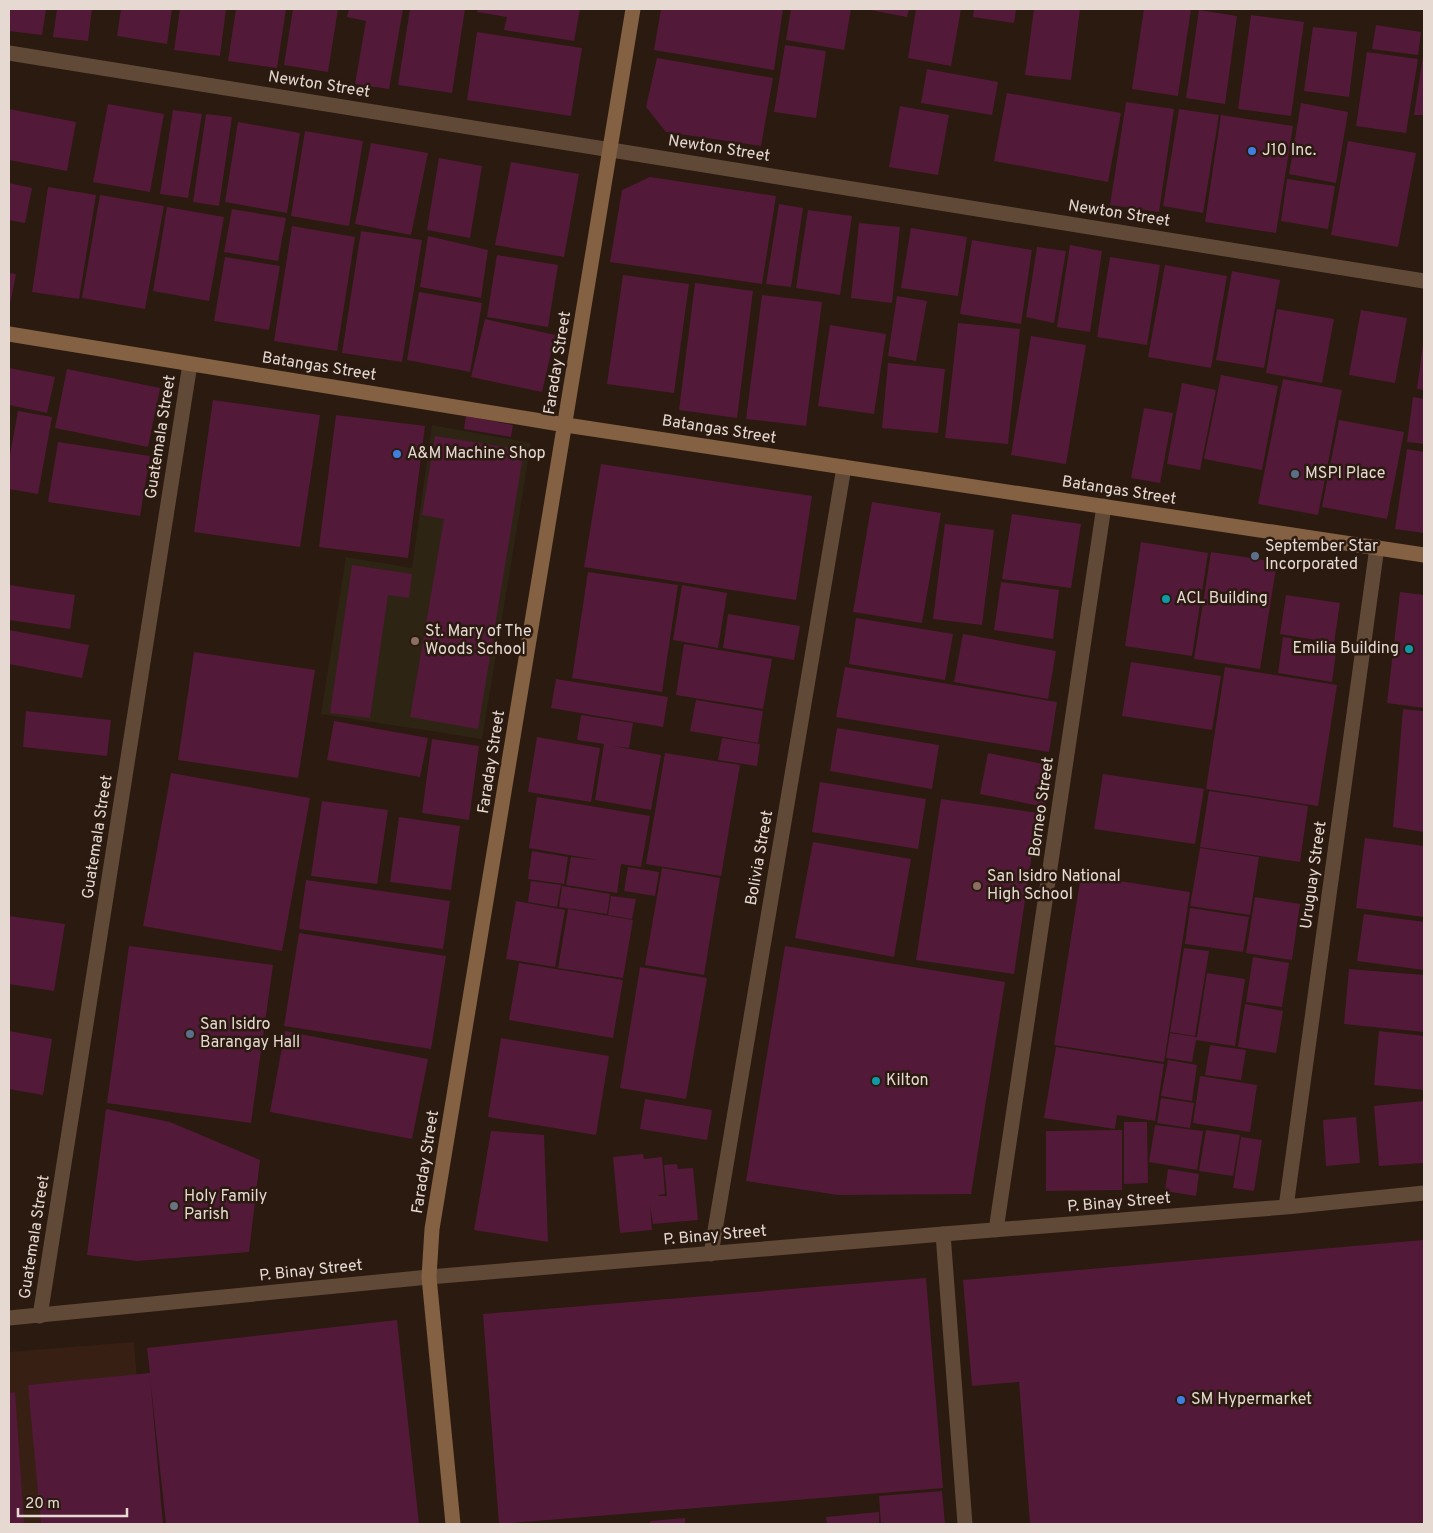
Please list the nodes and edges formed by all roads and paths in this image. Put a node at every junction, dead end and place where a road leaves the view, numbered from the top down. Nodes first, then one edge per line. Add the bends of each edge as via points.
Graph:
1 (633, 9) edge
2 (9, 53) edge
3 (611, 149) junction
4 (1424, 281) edge
5 (9, 334) edge
6 (190, 364) junction
7 (566, 425) junction
8 (844, 467) junction
9 (1104, 506) junction
10 (1377, 547) junction
11 (1424, 555) edge
12 (1424, 1194) edge
13 (1286, 1207) junction
14 (996, 1230) junction
15 (944, 1234) junction
16 (711, 1254) junction
17 (430, 1277) junction
18 (40, 1316) junction
19 (9, 1318) edge
20 (453, 1524) edge
21 (965, 1524) edge

1 - 3 street, Faraday Street
2 - 3 street, Newton Street
3 - 4 street, Newton Street
3 - 7 street, Faraday Street
5 - 6 street, Batangas Street
6 - 7 street, Batangas Street
6 - 18 street, Guatemala Street
7 - 8 street, Batangas Street
7 - 17 street, Faraday Street via 432,1229
8 - 9 street, Batangas Street
8 - 16 street, Bolivia Street
9 - 10 street, Batangas Street
9 - 14 street, Borneo Street
10 - 11 street, Batangas Street
10 - 13 street, Uruguay Street
12 - 13 street, P. Binay Street
13 - 14 street, P. Binay Street
14 - 15 street, P. Binay Street
15 - 16 street, P. Binay Street
15 - 21 street
16 - 17 street, P. Binay Street
17 - 18 street, P. Binay Street
17 - 20 street, Faraday Street
18 - 19 street, P. Binay Street

